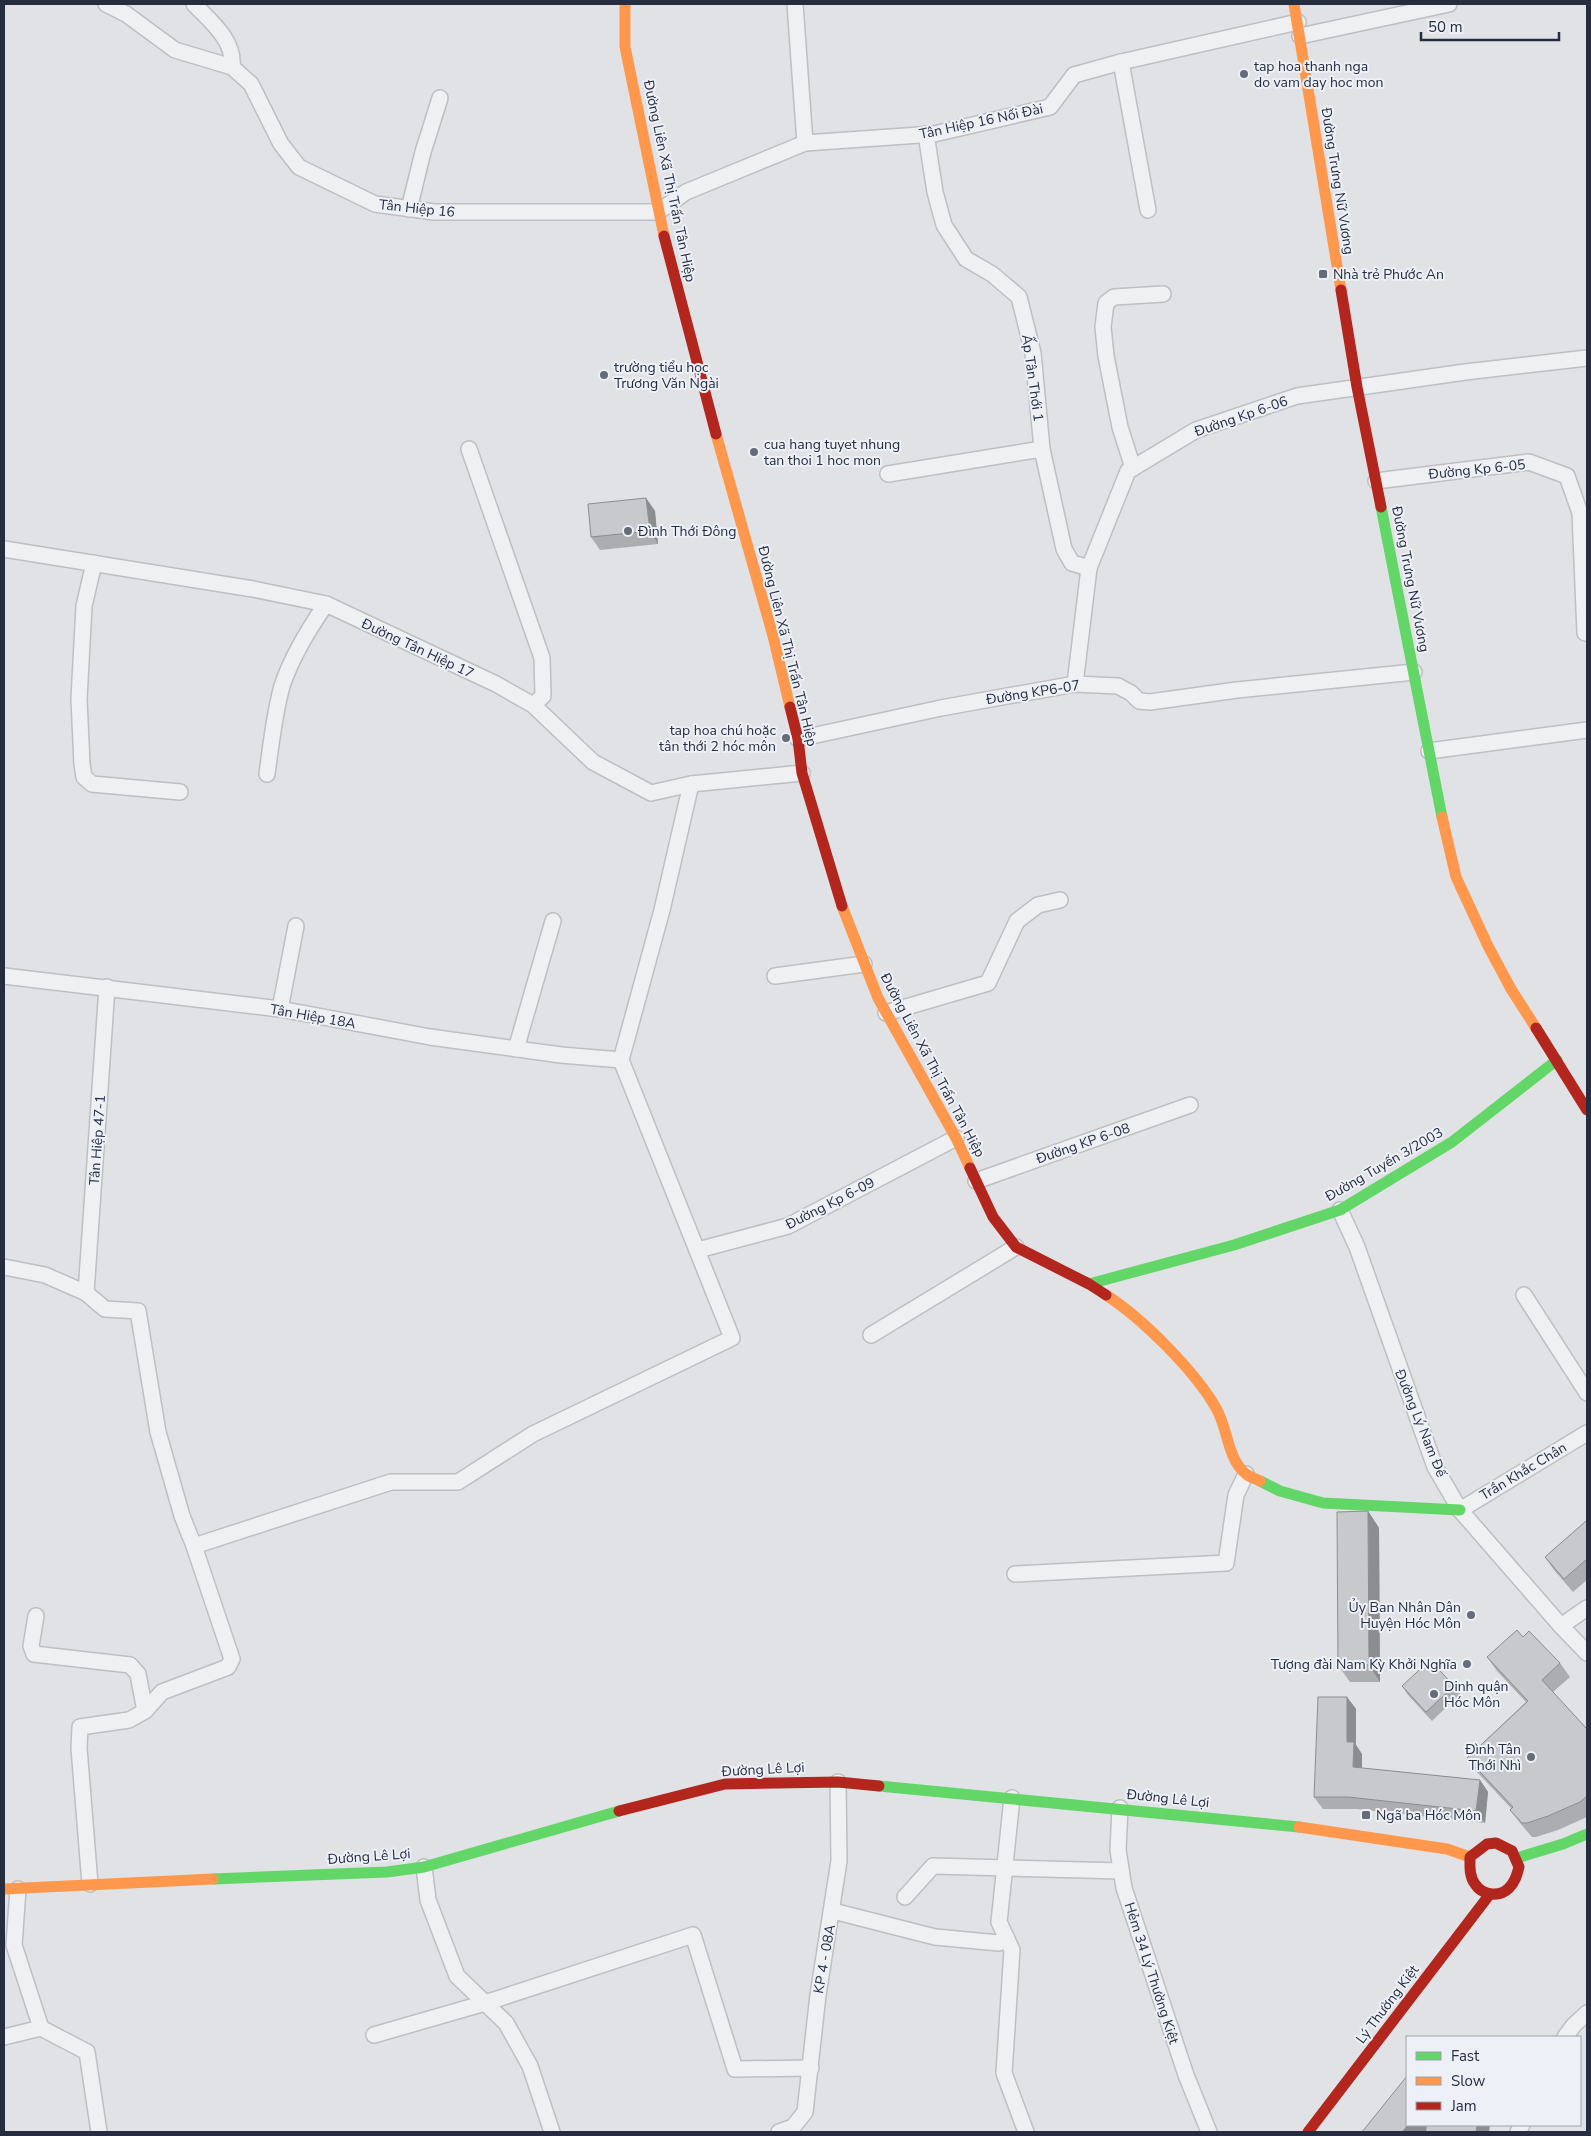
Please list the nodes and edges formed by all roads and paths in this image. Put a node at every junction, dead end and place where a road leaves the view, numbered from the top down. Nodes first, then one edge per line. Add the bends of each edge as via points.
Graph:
1 (106, 4) edge
2 (194, 4) edge
3 (625, 4) edge
4 (795, 4) edge
5 (1294, 4) edge
6 (1449, 4) edge
7 (1299, 29) junction
8 (1121, 62) junction
9 (232, 66) junction
10 (440, 98) dead end
11 (926, 134) junction
12 (805, 143) junction
13 (409, 209) junction
14 (1148, 210) dead end
15 (658, 212) junction
16 (1163, 294) dead end
17 (1585, 358) edge
18 (1357, 387) junction
19 (469, 449) dead end
20 (1042, 449) junction
21 (1132, 468) junction
22 (888, 474) dead end
23 (1376, 481) junction
24 (4, 549) edge
25 (94, 563) junction
26 (1089, 568) junction
27 (326, 604) junction
28 (1585, 633) dead end
29 (1414, 672) junction
30 (1075, 684) junction
31 (533, 705) junction
32 (1587, 730) edge
33 (798, 739) junction
34 (1429, 751) junction
35 (802, 773) junction
36 (267, 774) dead end
37 (691, 784) junction
38 (180, 792) dead end
39 (1060, 900) dead end
40 (553, 921) dead end
41 (296, 926) dead end
42 (864, 964) junction
43 (4, 976) edge
44 (775, 976) dead end
45 (107, 987) junction
46 (280, 1009) junction
47 (886, 1013) junction
48 (516, 1049) junction
49 (621, 1060) junction
50 (1557, 1060) junction
51 (1190, 1105) dead end
52 (1587, 1110) edge
53 (956, 1138) junction
54 (976, 1181) junction
55 (1340, 1210) junction
56 (1016, 1246) junction
57 (698, 1250) junction
58 (4, 1267) edge
59 (1089, 1284) junction
60 (86, 1293) junction
61 (1524, 1295) dead end
62 (871, 1335) dead end
63 (1587, 1393) edge
64 (1587, 1433) edge
65 (1246, 1474) junction
66 (1460, 1510) junction
67 (194, 1546) junction
68 (1015, 1574) dead end
69 (1587, 1608) edge
70 (36, 1616) dead end
71 (1561, 1626) junction
72 (1587, 1653) edge
73 (145, 1710) junction
74 (838, 1782) junction
75 (1012, 1798) junction
76 (1120, 1808) junction
77 (1587, 1834) edge
78 (1470, 1856) junction
79 (1517, 1858) junction
80 (424, 1866) junction
81 (1005, 1868) junction
82 (1121, 1871) junction
83 (90, 1884) junction
84 (11, 1889) edge
85 (1490, 1894) junction
86 (905, 1897) dead end
87 (833, 1912) junction
88 (1006, 1937) junction
89 (485, 2003) junction
90 (1587, 2013) edge
91 (41, 2028) junction
92 (374, 2035) dead end
93 (1567, 2036) edge
94 (4, 2037) edge
95 (811, 2068) junction
96 (784, 2131) edge
97 (99, 2132) edge
98 (552, 2132) edge
99 (1026, 2132) edge
100 (1209, 2132) edge
101 (1308, 2132) edge

1 - 9 street, Tân Hiệp 16 via 126,14 175,50
2 - 9 street via 220,31 232,54
3 - 15 main road, Đường Liên Xã Thị Trấn Tân Hiệp via 625,46
4 - 12 street
5 - 7 main road, Đường Trưng Nữ Vương
6 - 7 street, Tân Hiệp 16 Nối Đài
7 - 8 street, Tân Hiệp 16 Nối Đài
7 - 18 main road, Đường Trưng Nữ Vương
8 - 11 street, Tân Hiệp 16 Nối Đài via 1074,75 1050,107
8 - 14 street
9 - 13 street, Tân Hiệp 16 via 251,84 281,144 299,166 375,204
10 - 13 street
11 - 12 street, Tân Hiệp 16 Nối Đài
11 - 20 street, Ấp Tân Thới 1 via 944,225 966,259 992,274 1019,298 1033,353
12 - 15 street, Tân Hiệp 16 Nối Đài via 686,192
13 - 15 street, Tân Hiệp 16 via 434,212
15 - 33 main road, Đường Liên Xã Thị Trấn Tân Hiệp
16 - 21 street via 1114,297 1106,303 1103,327 1106,356
17 - 18 street, Đường Kp 6-06
18 - 21 street, Đường Kp 6-06 via 1297,396 1196,430
18 - 23 main road, Đường Trưng Nữ Vương
19 - 31 street via 542,658 543,696
20 - 22 street
20 - 26 street, Ấp Tân Thới 1 via 1064,549 1072,563
21 - 26 street
23 - 28 street, Đường Kp 6-05 via 1529,462 1567,476 1580,513
23 - 29 main road, Đường Trưng Nữ Vương
24 - 25 street, Đường Tân Hiệp 17
25 - 27 street, Đường Tân Hiệp 17 via 253,588
25 - 38 street via 84,606 80,690 84,777 92,784
26 - 30 street
27 - 31 street, Đường Tân Hiệp 17 via 496,684
27 - 36 street via 282,686
29 - 30 street, Đường KP6-07 via 1150,702 1139,701 1118,686
29 - 34 main road, Đường Trưng Nữ Vương
30 - 33 street, Đường KP6-07 via 940,708
31 - 37 street, Đường Tân Hiệp 17 via 592,762 651,793
32 - 34 street
33 - 35 main road, Đường Liên Xã Thị Trấn Tân Hiệp
34 - 50 main road, Đường Trưng Nữ Vương via 1456,877 1511,989
35 - 37 street, Đường Tân Hiệp 17
35 - 42 main road, Đường Liên Xã Thị Trấn Tân Hiệp via 833,880
37 - 49 street via 662,910
39 - 47 street via 1038,906 1017,920 988,983
40 - 48 street
41 - 46 street
42 - 44 street
42 - 47 main road, Đường Liên Xã Thị Trấn Tân Hiệp
43 - 45 street, Tân Hiệp 18A
45 - 46 street, Tân Hiệp 18A
45 - 60 street, Tân Hiệp 47-1
46 - 48 street, Tân Hiệp 18A via 430,1037
47 - 53 main road, Đường Liên Xã Thị Trấn Tân Hiệp
48 - 49 street, Tân Hiệp 18A
49 - 57 street
50 - 52 main road, Đường Trưng Nữ Vương
50 - 55 main road, Đường Tuyến 3/2003 via 1452,1142
51 - 54 street, Đường KP 6-08
53 - 54 main road, Đường Liên Xã Thị Trấn Tân Hiệp
53 - 57 street, Đường Kp 6-09 via 788,1226
54 - 56 main road, Đường Liên Xã Thị Trấn Tân Hiệp via 993,1217
55 - 59 main road, Đường Tuyến 3/2003 via 1234,1245
55 - 66 street, Đường Lý Nam Đế via 1357,1247 1436,1467
56 - 59 main road, Đường Liên Xã Thị Trấn Tân Hiệp
56 - 62 street
57 - 67 street via 732,1338 533,1434 458,1482 390,1482
58 - 60 street via 45,1275
59 - 65 main road, Đường Liên Xã Thị Trấn Tân Hiệp via 1125,1307 1195,1377 1217,1409 1236,1461
60 - 67 street via 105,1309 138,1311 158,1432
61 - 63 street
64 - 66 street, Trần Khắc Chân
65 - 66 main road via 1280,1491 1323,1503
65 - 68 street via 1236,1495 1226,1563
66 - 71 street, Đường Lý Nam Đế
67 - 73 street via 231,1663 228,1667 162,1692
69 - 71 street
70 - 73 street via 31,1646 34,1654 130,1666 138,1674
71 - 72 street, Đường Lý Nam Đế
73 - 83 street via 129,1720 84,1725 79,1730
74 - 75 main road, Đường Lê Lợi
74 - 80 main road, Đường Lê Lợi via 725,1784
74 - 87 street, KP 4 - 08A via 840,1861
75 - 76 main road, Đường Lê Lợi
75 - 81 street
76 - 78 main road, Đường Lê Lợi via 1292,1826 1447,1848
76 - 82 street, Hẻm 34 Lý Thường Kiệt via 1118,1850
77 - 79 main road
78 - 79 main road via 1487,1844 1496,1844 1505,1846
78 - 85 main road via 1469,1874 1473,1884
79 - 85 main road via 1519,1867 1514,1884 1508,1890
80 - 83 main road, Đường Lê Lợi via 387,1872
80 - 89 street via 428,1900 457,1976
81 - 82 street
81 - 86 street via 933,1866
81 - 88 street via 999,1922
82 - 100 street, Hẻm 34 Lý Thường Kiệt via 1186,2074
83 - 84 main road, Đường Lê Lợi
84 - 91 street via 14,1944
85 - 101 main road, Lý Thường Kiệt
87 - 88 street via 935,1937 999,1943
87 - 95 street, KP 4 - 08A via 818,1995
88 - 99 street via 1012,1950 1004,2073
89 - 92 street
89 - 95 street via 693,1935 735,2069
89 - 98 street via 506,2024 530,2066
90 - 93 street
91 - 94 street
91 - 97 street via 87,2052
95 - 96 street, KP 4 - 08A via 805,2112 793,2127

